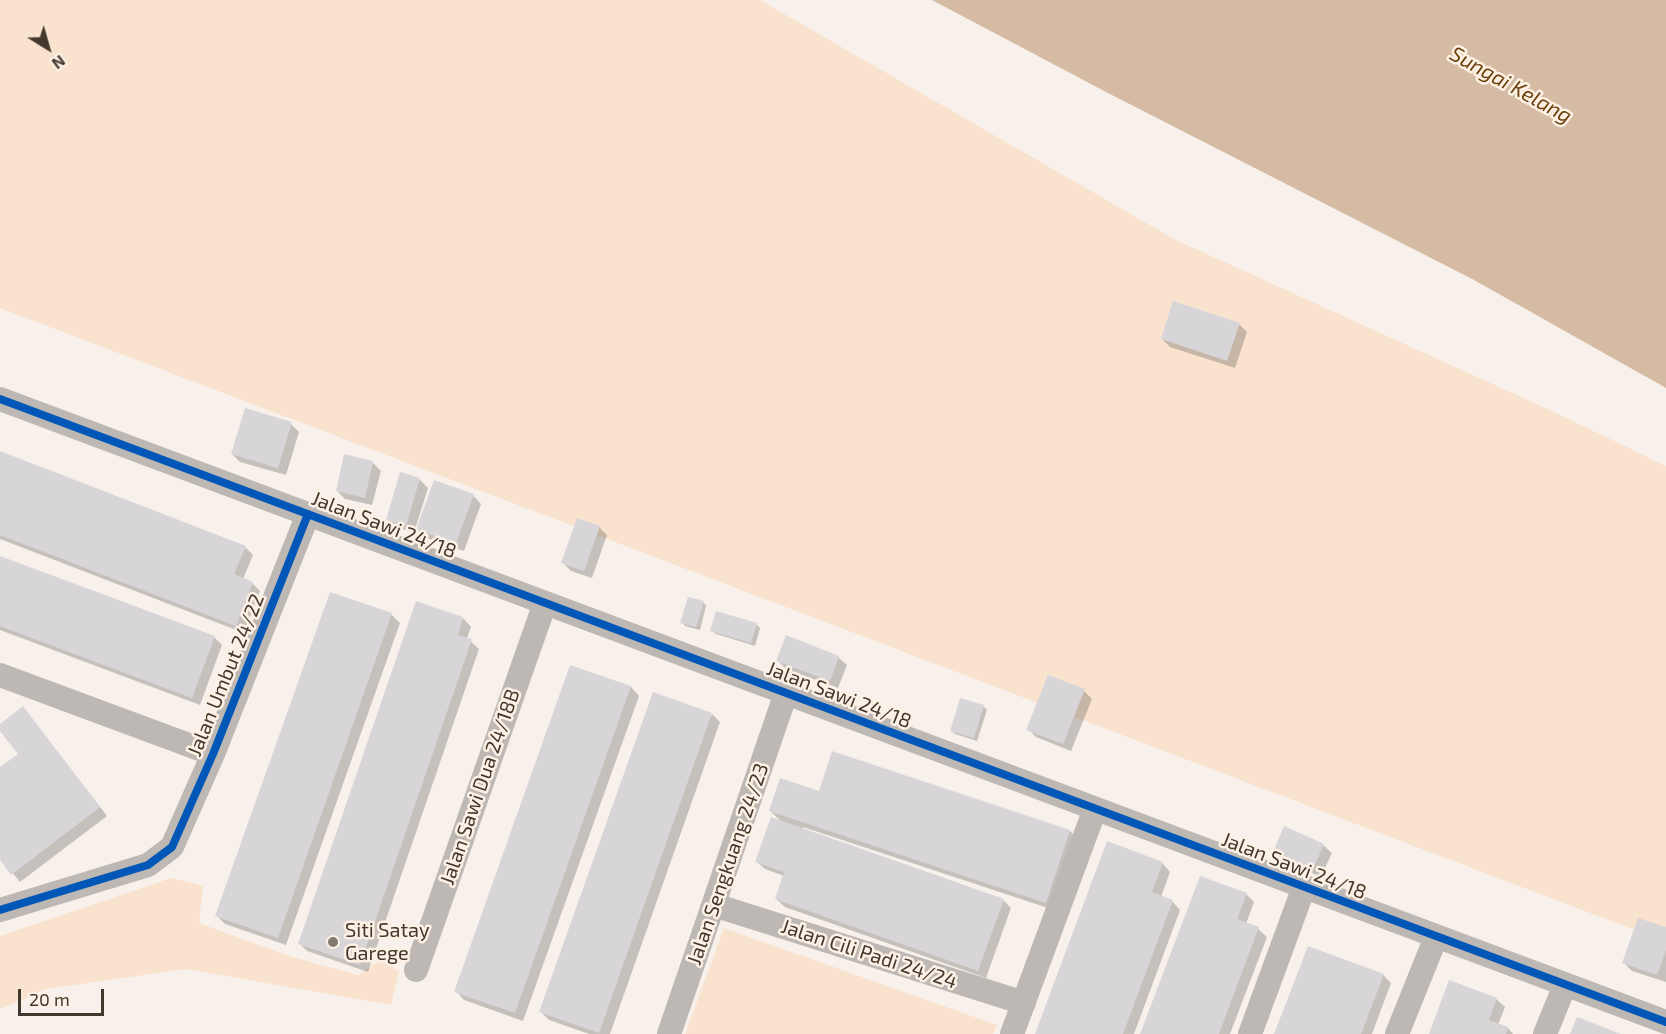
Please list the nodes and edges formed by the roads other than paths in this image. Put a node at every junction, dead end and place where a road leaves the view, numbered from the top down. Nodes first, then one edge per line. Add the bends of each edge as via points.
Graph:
1 (0, 399) edge
2 (308, 514) junction
3 (545, 603) junction
4 (0, 675) edge
5 (786, 693) junction
6 (213, 753) junction
7 (1095, 809) junction
8 (1305, 887) junction
9 (714, 905) junction
10 (0, 910) edge
11 (1436, 937) junction
12 (416, 970) dead end
13 (1565, 985) junction
14 (1024, 1003) junction
15 (1666, 1022) edge
16 (669, 1034) edge
17 (1012, 1034) edge
18 (1250, 1034) edge
19 (1397, 1034) edge
20 (1545, 1034) edge

1 - 2 street, Jalan Sawi 24/18
2 - 3 street, Jalan Sawi 24/18
2 - 6 street, Jalan Umbut 24/22
3 - 5 street, Jalan Sawi 24/18
3 - 12 street, Jalan Sawi Dua 24/18B
4 - 6 street
5 - 7 street, Jalan Sawi 24/18
5 - 9 street, Jalan Sengkuang 24/23
6 - 10 street, Jalan Umbut 24/22 via 172,847 148,865
7 - 8 street, Jalan Sawi 24/18
7 - 14 street
8 - 11 street, Jalan Sawi 24/18
8 - 18 street
9 - 14 street, Jalan Cili Padi 24/24
9 - 16 street, Jalan Sengkuang 24/23
11 - 13 street, Jalan Sawi 24/18
11 - 19 street
13 - 15 street, Jalan Sawi 24/18
13 - 20 street
14 - 17 street

